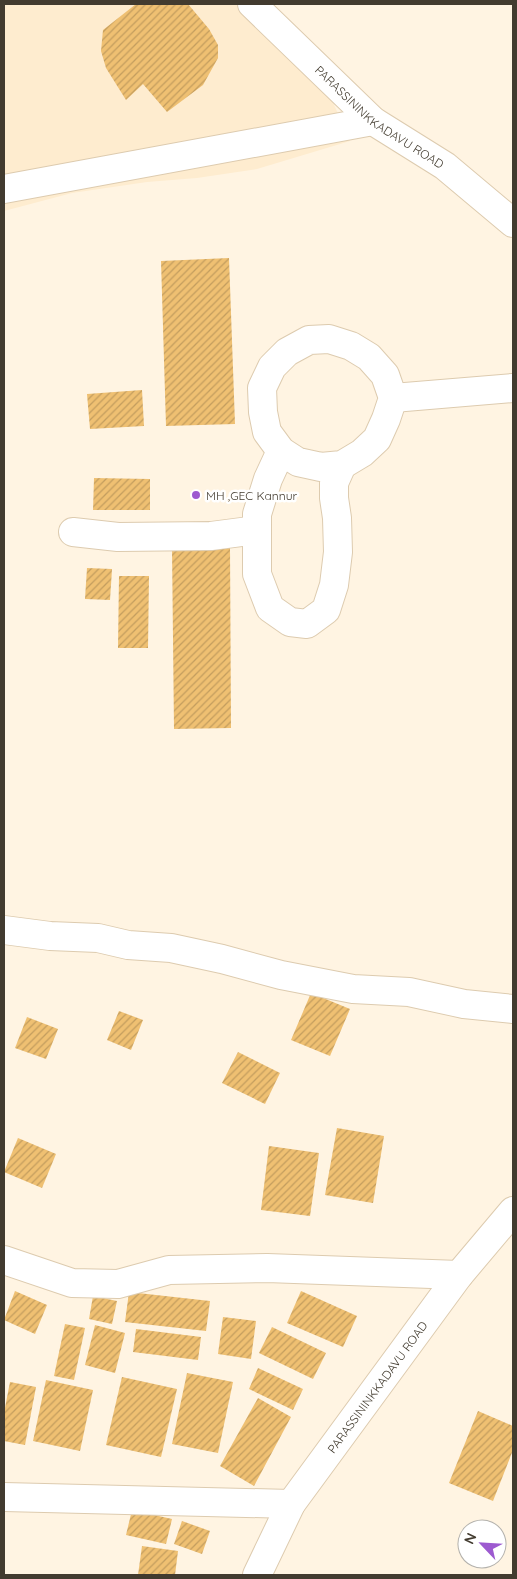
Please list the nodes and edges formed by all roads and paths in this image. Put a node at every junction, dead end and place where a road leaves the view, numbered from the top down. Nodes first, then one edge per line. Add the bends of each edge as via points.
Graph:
1 (252, 4) edge
2 (373, 121) junction
3 (4, 189) edge
4 (512, 220) edge
5 (513, 388) edge
6 (393, 398) junction
7 (281, 451) junction
8 (342, 465) junction
9 (257, 530) junction
10 (73, 532) dead end
11 (4, 930) edge
12 (513, 1009) edge
13 (513, 1211) edge
14 (4, 1260) edge
15 (458, 1275) junction
16 (4, 1497) edge
17 (292, 1504) junction
18 (257, 1575) edge

1 - 2 street, PARASSININKKADAVU ROAD
2 - 3 street
2 - 4 street, PARASSININKKADAVU ROAD via 444,166
5 - 6 street
6 - 7 street via 384,375 368,357 351,346 329,339 309,340 287,352 272,367 262,388 267,432
6 - 8 street via 377,439
7 - 8 street via 298,462 321,467
7 - 9 street via 257,514
8 - 9 street via 334,483 338,552 334,585 326,610 307,624 290,622 270,608 257,574
9 - 10 street via 211,536 118,538
11 - 12 street via 171,948 281,975 353,988 409,992 464,1004
13 - 15 street, PARASSININKKADAVU ROAD
14 - 15 street via 72,1283 118,1284 169,1270 267,1268
15 - 17 street, PARASSININKKADAVU ROAD
16 - 17 street
17 - 18 street, PARASSININKKADAVU ROAD

